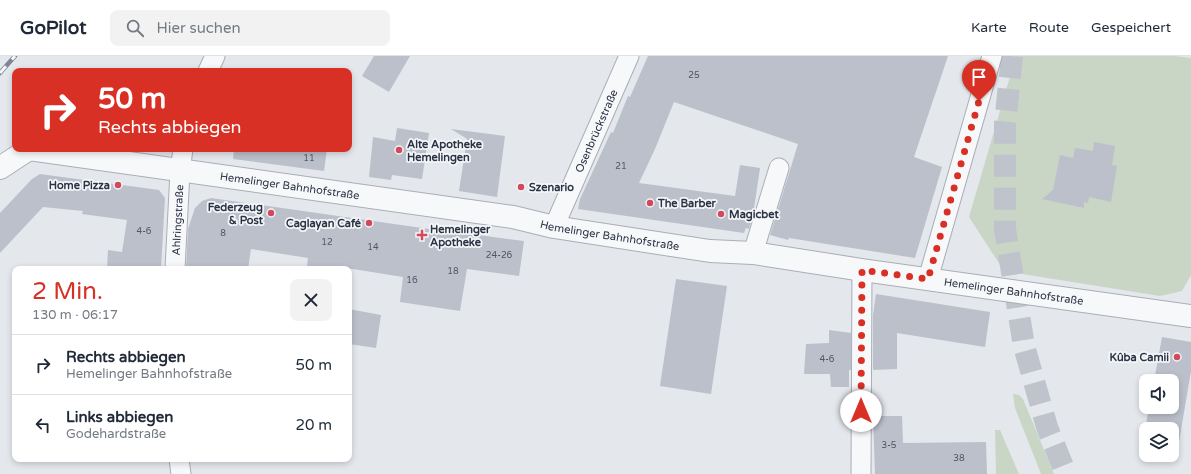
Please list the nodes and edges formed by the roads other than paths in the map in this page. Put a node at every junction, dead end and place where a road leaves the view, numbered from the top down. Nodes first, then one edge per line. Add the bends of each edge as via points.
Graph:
1 (215, 56) edge
2 (628, 56) edge
3 (992, 56) edge
4 (209, 68) edge
5 (24, 152) edge
6 (50, 152) edge
7 (183, 152) edge
8 (0, 168) edge
9 (779, 168) dead end
10 (180, 171) junction
11 (554, 228) junction
12 (753, 253) junction
13 (175, 266) edge
14 (862, 270) junction
15 (928, 279) junction
16 (1191, 316) edge
17 (180, 462) edge
18 (182, 474) edge
19 (861, 474) edge

1 - 4 street
2 - 11 street, Osenbrückstraße
3 - 15 street
5 - 8 street
6 - 10 street, Hemelinger Bahnhofstraße
7 - 10 street, Ahlringstraße
9 - 12 street
10 - 11 street, Hemelinger Bahnhofstraße via 513,216
10 - 13 street, Ahlringstraße
11 - 12 street, Hemelinger Bahnhofstraße via 710,251
12 - 14 street, Hemelinger Bahnhofstraße
14 - 15 street, Hemelinger Bahnhofstraße
14 - 19 street
15 - 16 street, Hemelinger Bahnhofstraße
17 - 18 street

